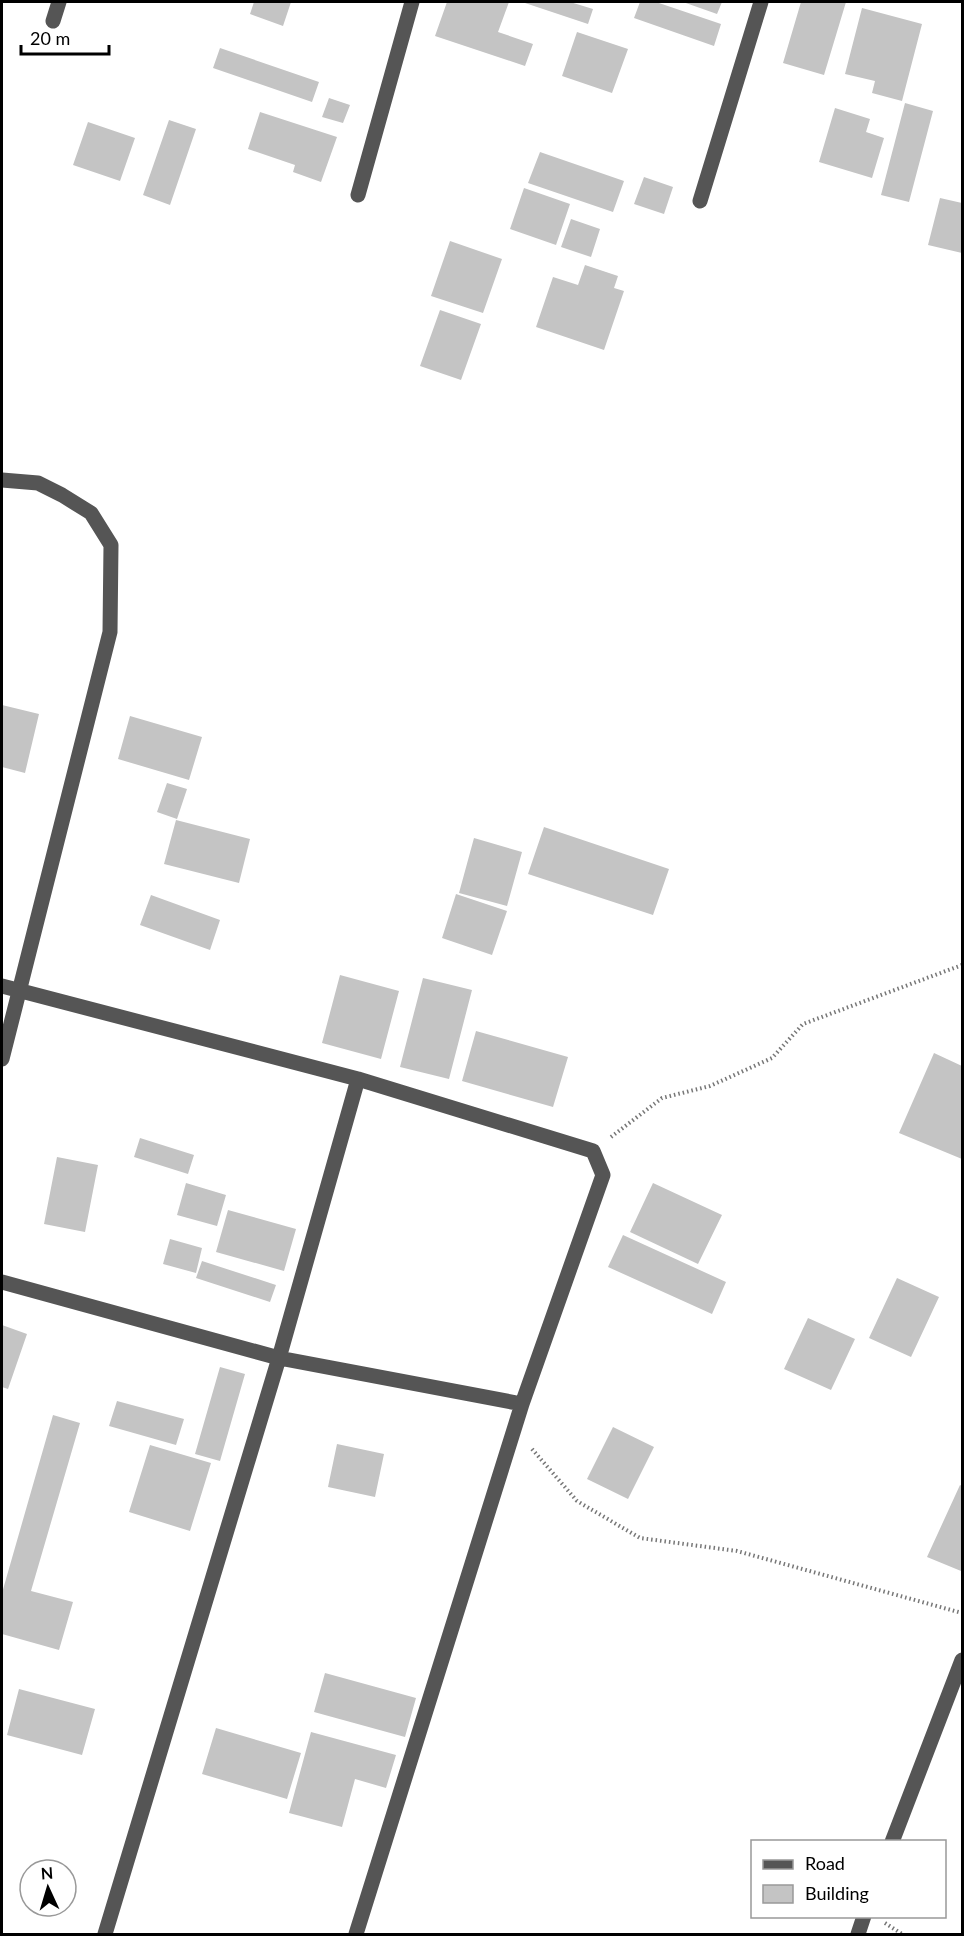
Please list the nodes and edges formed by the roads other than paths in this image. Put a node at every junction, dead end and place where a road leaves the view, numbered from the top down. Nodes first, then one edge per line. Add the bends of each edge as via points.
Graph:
1 (59, 2) edge
2 (412, 2) edge
3 (760, 2) edge
4 (53, 21) dead end
5 (358, 195) dead end
6 (700, 201) dead end
7 (2, 480) edge
8 (2, 986) edge
9 (21, 990) junction
10 (2, 1059) edge
11 (358, 1079) junction
12 (2, 1282) edge
13 (279, 1358) junction
14 (522, 1404) junction
15 (963, 1660) edge
16 (893, 1840) edge
17 (864, 1918) edge
18 (105, 1935) edge
19 (356, 1935) edge
20 (858, 1935) edge

1 - 4 street
2 - 5 street
3 - 6 street
7 - 9 street via 38,483 62,495 91,513 111,545 110,632
8 - 9 street
9 - 10 street
9 - 11 street
11 - 13 street
11 - 14 street via 593,1151 603,1175
12 - 13 street
13 - 14 street
13 - 18 street
14 - 19 street
15 - 16 street
17 - 20 street

